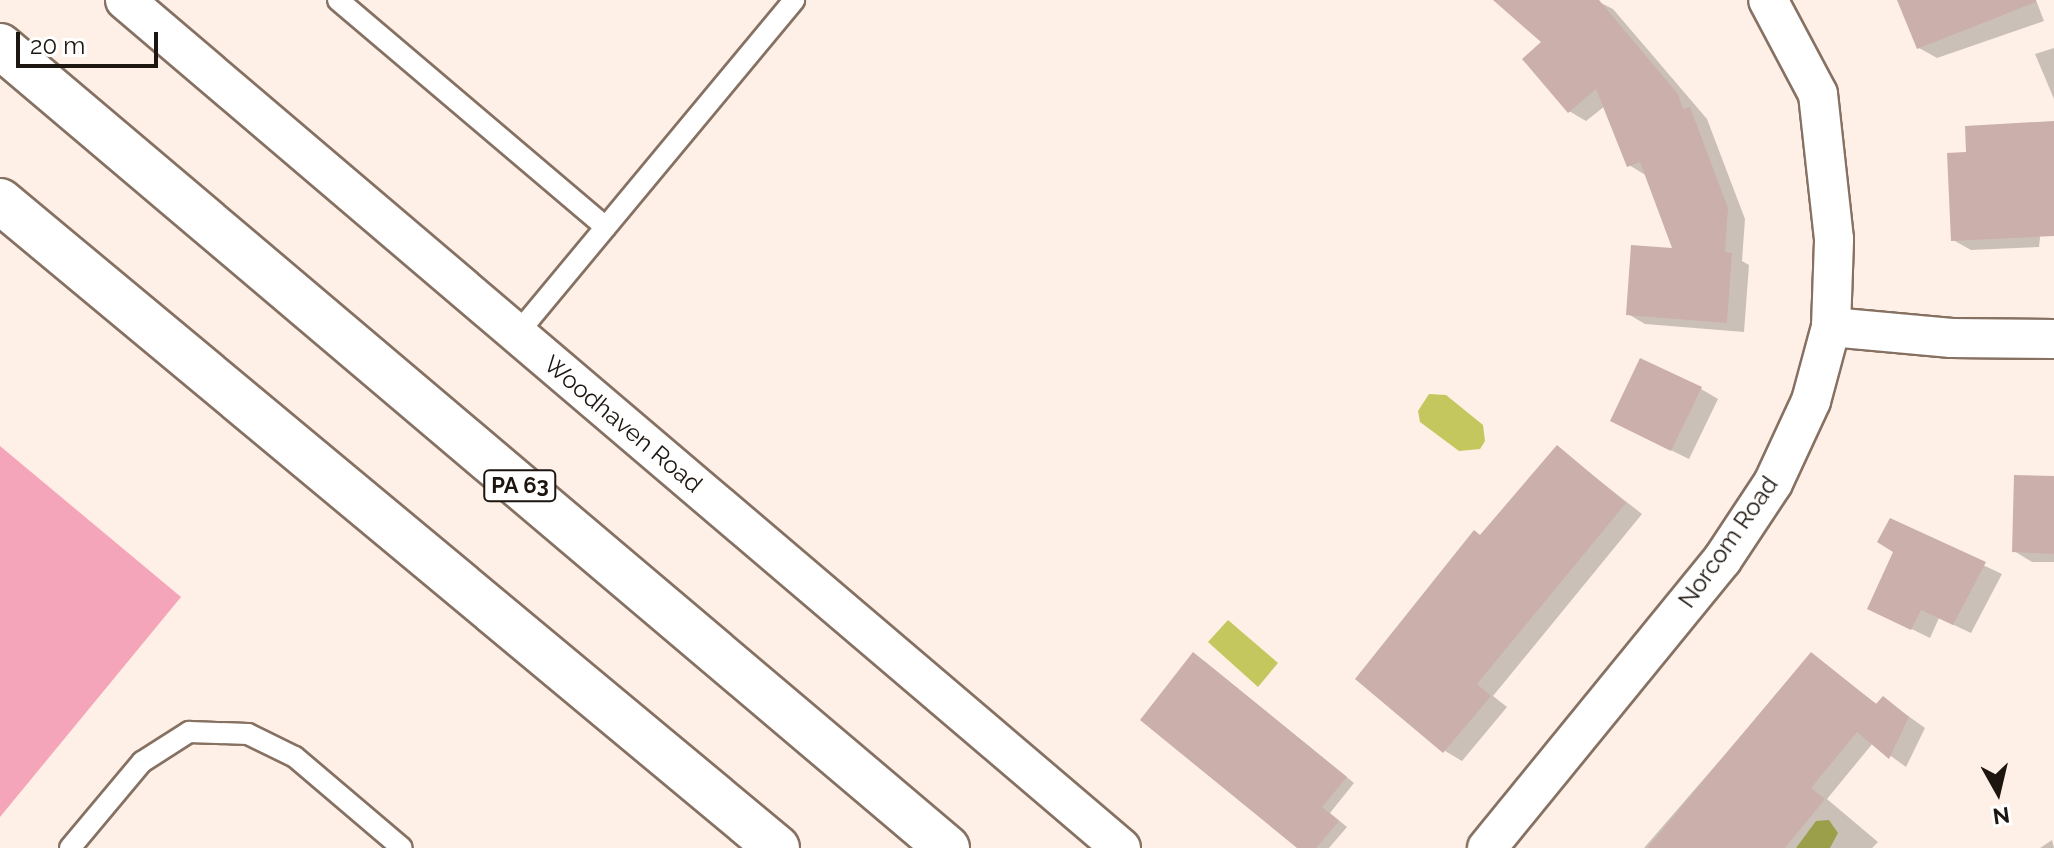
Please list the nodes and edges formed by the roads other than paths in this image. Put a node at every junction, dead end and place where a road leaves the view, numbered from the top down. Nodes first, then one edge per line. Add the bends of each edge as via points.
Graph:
1 (125, 0) edge
2 (338, 0) edge
3 (794, 0) edge
4 (1768, 0) edge
5 (0, 32) edge
6 (0, 46) edge
7 (92, 124) junction
8 (0, 201) edge
9 (606, 227) junction
10 (1831, 327) junction
11 (517, 334) junction
12 (2054, 339) edge
13 (70, 848) edge
14 (402, 848) edge
15 (777, 848) edge
16 (947, 848) edge
17 (1121, 848) edge
18 (1487, 848) edge

1 - 11 street, Woodhaven Road
2 - 9 lane
3 - 9 lane
4 - 10 street, Norcom Road via 1818,94 1834,239
5 - 7 highway
6 - 7 highway, PA 63
7 - 16 highway, PA 63
8 - 15 highway
9 - 11 lane
10 - 12 street via 1951,338
10 - 18 street, Norcom Road via 1811,401 1773,483 1748,521 1722,560
11 - 17 street, Woodhaven Road
13 - 14 lane via 142,762 189,732 248,734 295,757

